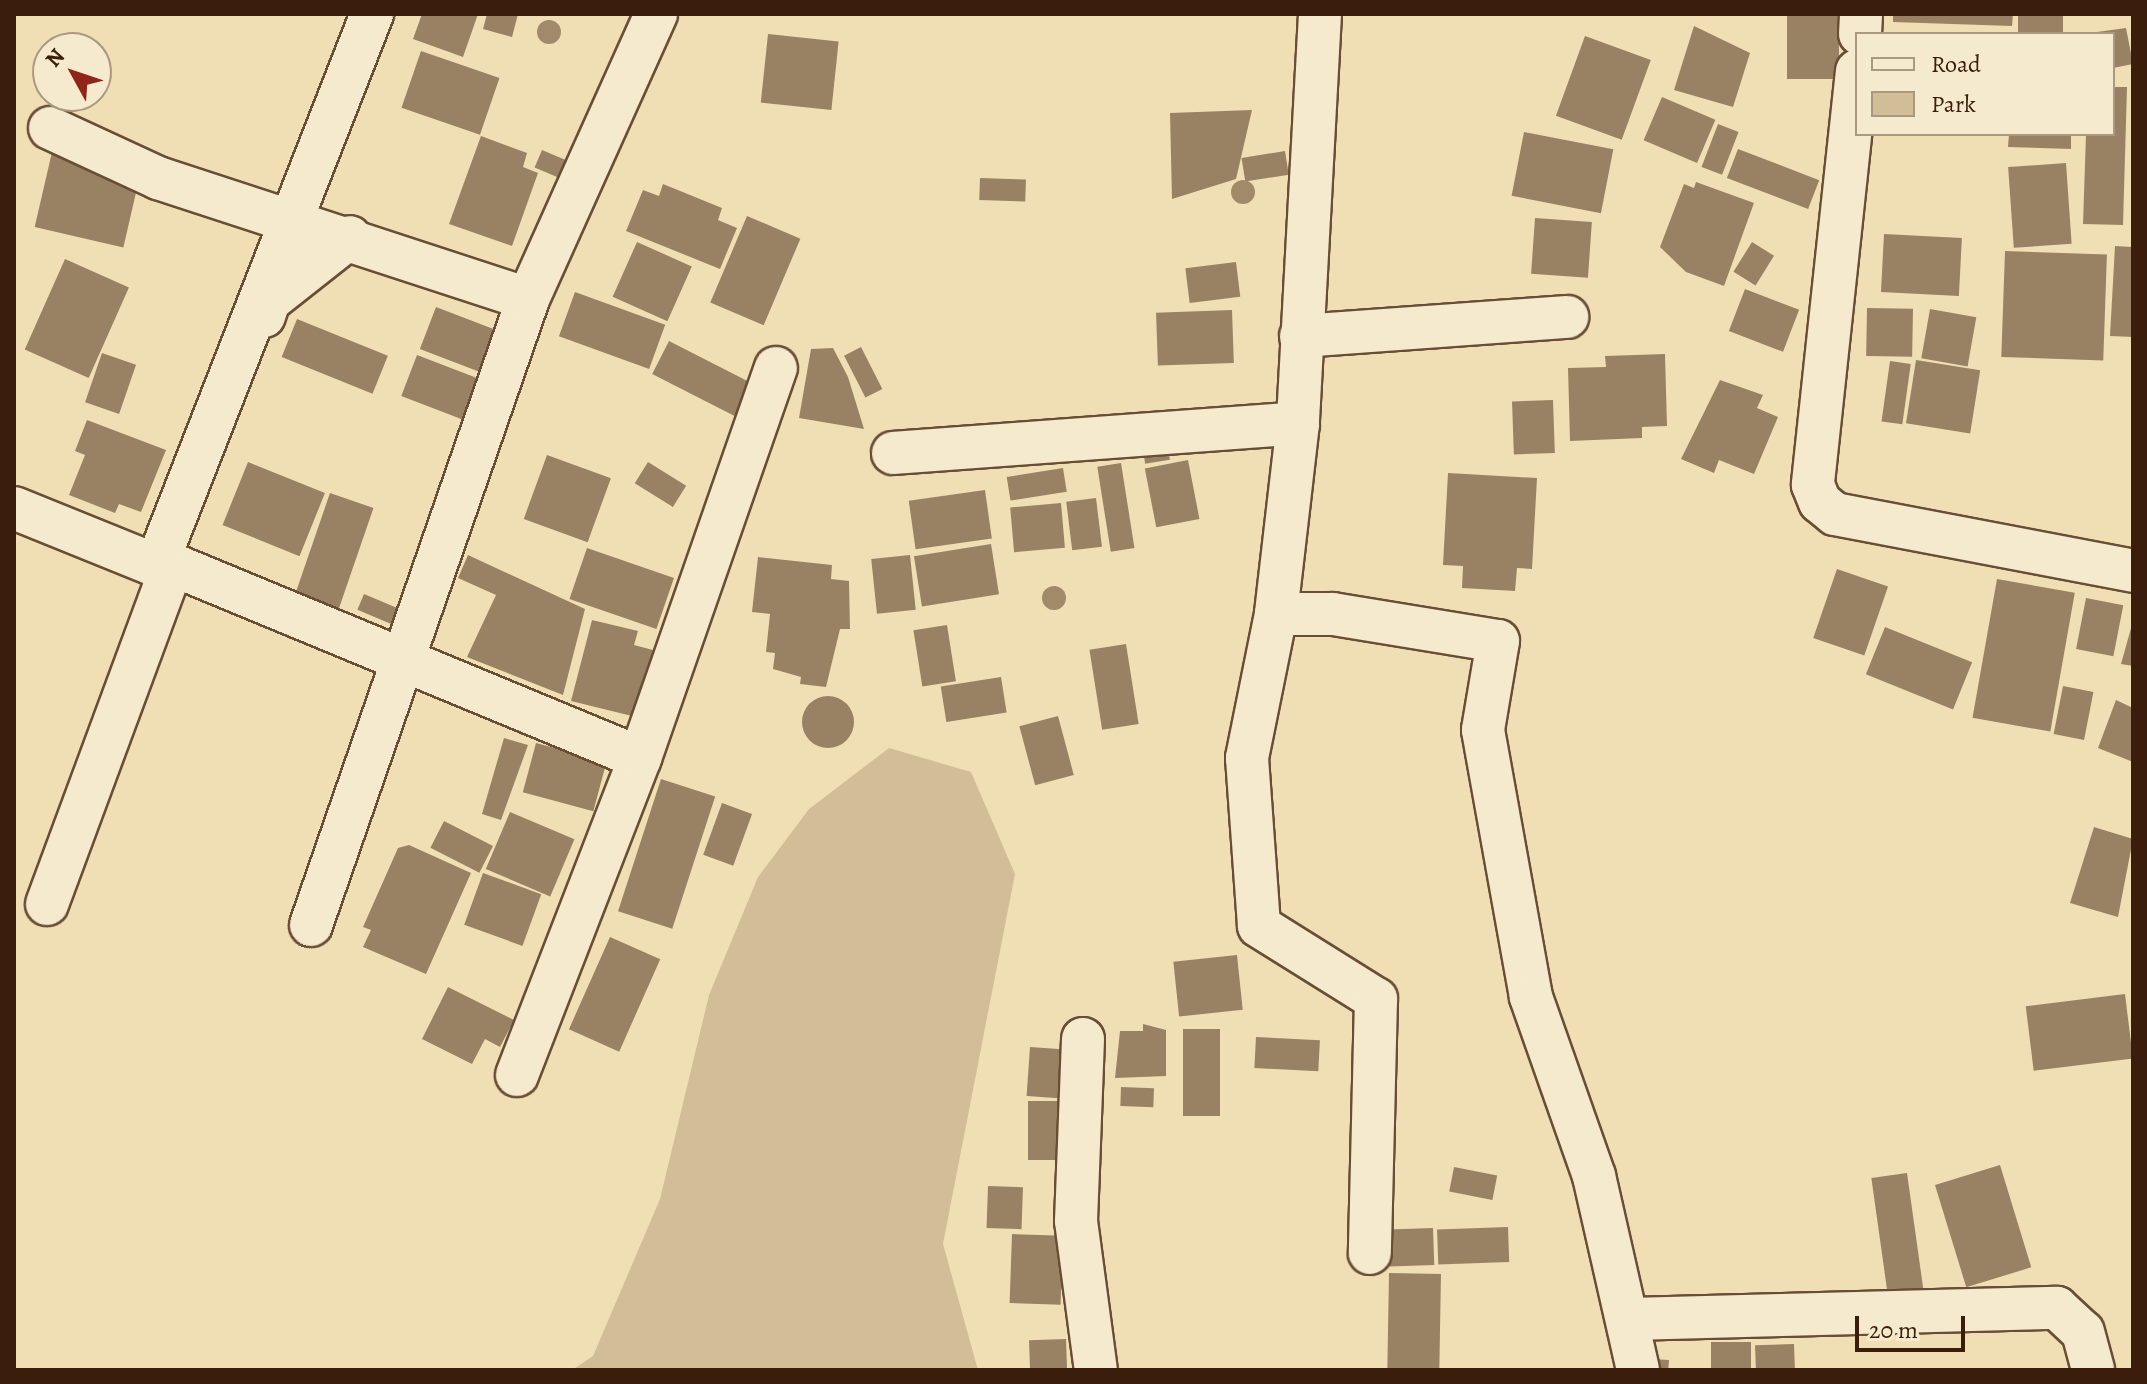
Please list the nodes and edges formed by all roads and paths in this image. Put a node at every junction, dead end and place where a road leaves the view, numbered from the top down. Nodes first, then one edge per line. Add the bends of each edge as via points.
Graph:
1 (372, 14) edge
2 (656, 14) edge
3 (1320, 14) edge
4 (1855, 90) edge
5 (50, 128) dead end
6 (291, 218) junction
7 (350, 237) junction
8 (528, 299) junction
9 (1567, 317) dead end
10 (1301, 336) junction
11 (776, 368) dead end
12 (1298, 423) junction
13 (893, 453) dead end
14 (14, 508) edge
15 (168, 568) junction
16 (2133, 571) edge
17 (1276, 614) junction
18 (405, 662) junction
19 (640, 758) junction
20 (47, 904) dead end
21 (311, 925) dead end
22 (1083, 1039) dead end
23 (517, 1075) dead end
24 (1370, 1253) dead end
25 (1630, 1319) junction
26 (1096, 1370) edge
27 (1638, 1370) edge
28 (2093, 1370) edge

1 - 6 street
2 - 8 street
3 - 10 street
4 - 16 street via 1813,485 1820,502 1835,514
5 - 6 street via 158,178
6 - 7 street
6 - 15 street
7 - 8 street
7 - 15 street via 269,301
8 - 18 street
9 - 10 street
10 - 12 street
11 - 19 street
12 - 13 street
12 - 17 street
14 - 15 street
15 - 18 street
15 - 20 street
17 - 24 street via 1247,758 1259,926 1376,999
17 - 25 street via 1333,614 1498,641 1483,730 1531,997 1594,1176
18 - 19 street
18 - 21 street
19 - 23 street
22 - 26 street via 1076,1221
25 - 27 street
25 - 28 street via 2057,1308 2083,1332

